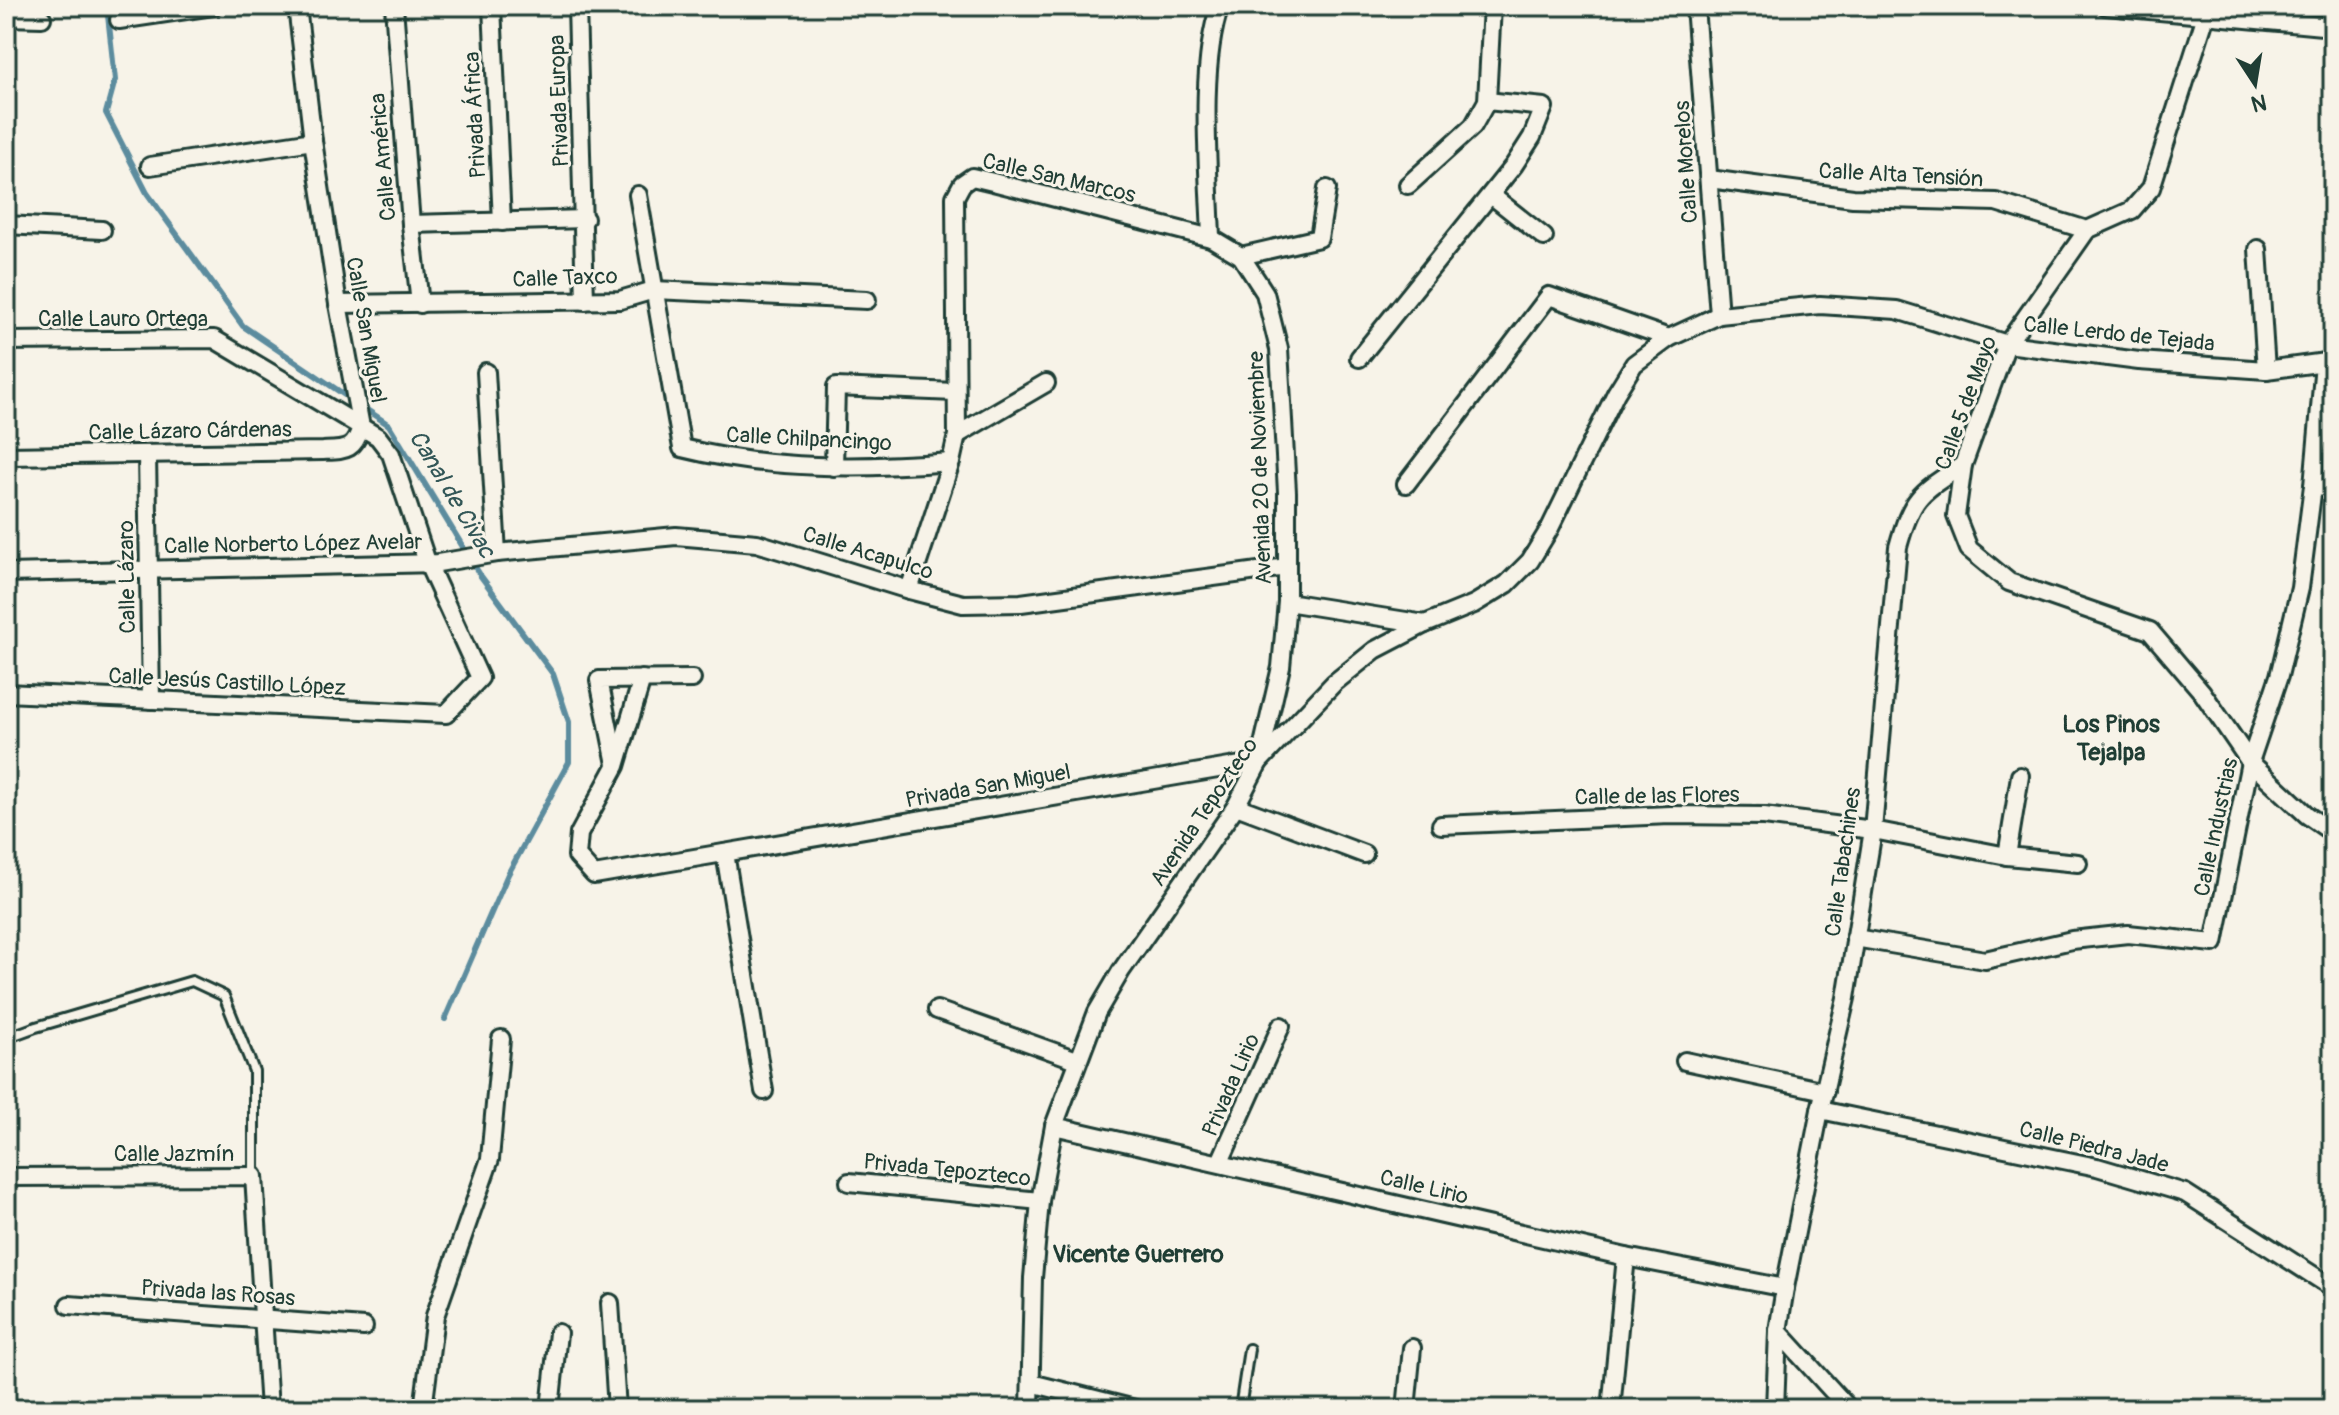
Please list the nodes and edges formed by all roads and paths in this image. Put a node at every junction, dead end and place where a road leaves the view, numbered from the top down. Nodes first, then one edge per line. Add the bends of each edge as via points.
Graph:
1 (213, 6) edge
2 (297, 6) edge
3 (394, 6) edge
4 (492, 6) edge
5 (577, 6) edge
6 (1220, 6) edge
7 (1492, 6) edge
8 (1695, 6) edge
9 (2106, 6) edge
10 (2209, 11) edge
11 (6, 17) edge
12 (42, 18) dead end
13 (119, 20) dead end
14 (2333, 27) edge
15 (1487, 101) junction
16 (313, 141) junction
17 (150, 166) dead end
18 (1709, 179) junction
19 (1408, 185) dead end
20 (1327, 189) dead end
21 (638, 195) dead end
22 (1491, 195) junction
23 (585, 219) junction
24 (502, 222) junction
25 (411, 224) junction
26 (6, 225) edge
27 (102, 230) dead end
28 (2087, 230) junction
29 (1544, 237) dead end
30 (1211, 238) junction
31 (2258, 249) dead end
32 (1241, 256) junction
33 (654, 290) junction
34 (867, 300) dead end
35 (585, 301) junction
36 (338, 304) junction
37 (420, 304) junction
38 (1719, 315) junction
39 (1669, 338) junction
40 (6, 341) edge
41 (2007, 344) junction
42 (1359, 358) dead end
43 (2328, 362) edge
44 (2266, 370) junction
45 (486, 372) dead end
46 (1046, 383) dead end
47 (955, 392) junction
48 (360, 419) junction
49 (957, 435) junction
50 (147, 454) junction
51 (6, 456) edge
52 (951, 462) junction
53 (1963, 465) junction
54 (834, 467) junction
55 (1406, 484) dead end
56 (2313, 486) junction
57 (2333, 490) edge
58 (497, 553) junction
59 (432, 563) junction
60 (1287, 567) junction
61 (149, 570) junction
62 (6, 573) edge
63 (909, 590) junction
64 (1287, 602) junction
65 (1425, 624) junction
66 (642, 679) junction
67 (692, 679) dead end
68 (6, 693) edge
69 (151, 700) junction
70 (446, 714) joint
71 (1259, 762) junction
72 (2250, 762) junction
73 (616, 766) junction
74 (2020, 776) dead end
75 (1236, 806) junction
76 (1441, 825) dead end
77 (1873, 830) junction
78 (2333, 833) edge
79 (725, 853) junction
80 (1364, 854) dead end
81 (2007, 856) junction
82 (2078, 863) dead end
83 (1855, 938) junction
84 (937, 1010) dead end
85 (1281, 1026) dead end
86 (6, 1038) edge
87 (501, 1039) dead end
88 (1077, 1060) junction
89 (1685, 1061) dead end
90 (764, 1091) dead end
91 (1825, 1091) junction
92 (1820, 1110) junction
93 (1054, 1126) junction
94 (1220, 1162) junction
95 (254, 1176) junction
96 (6, 1177) edge
97 (849, 1182) dead end
98 (1040, 1201) junction
99 (1626, 1257) junction
100 (1785, 1288) junction
101 (2333, 1288) edge
102 (610, 1303) dead end
103 (69, 1305) dead end
104 (264, 1318) junction
105 (364, 1327) dead end
106 (1778, 1331) junction
107 (558, 1333) dead end
108 (1412, 1348) dead end
109 (1249, 1349) dead end
110 (1031, 1383) junction
111 (269, 1409) edge
112 (423, 1409) edge
113 (550, 1409) edge
114 (617, 1409) edge
115 (1030, 1409) edge
116 (1135, 1409) edge
117 (1240, 1409) edge
118 (1406, 1409) edge
119 (1611, 1409) edge
120 (1775, 1409) edge
121 (1849, 1409) edge

1 - 13 street
2 - 16 street, Calle San Miguel
3 - 25 street, Calle América
4 - 24 street, Privada África
5 - 23 street, Privada Europa
6 - 30 street via 1212,27 1207,104
7 - 15 street
8 - 18 street, Calle Morelos
9 - 10 street
10 - 14 street
10 - 28 street via 2151,188 2132,210
11 - 12 street
15 - 19 street via 1473,126
15 - 22 street via 1544,107 1532,137
16 - 17 street
16 - 36 street, Calle San Miguel
18 - 28 street, Calle Alta Tensión via 1853,198 1996,202
18 - 38 street, Calle Morelos
20 - 32 street via 1319,238
21 - 33 street
22 - 29 street
22 - 42 street
23 - 24 street
23 - 35 street, Privada Europa
24 - 25 street
25 - 37 street, Calle América
26 - 27 street
28 - 41 street, Calle 5 de Mayo
30 - 32 street, Avenida 20 de Noviembre
30 - 47 street, Calle San Marcos via 972,177 955,197
31 - 44 street
32 - 60 street, Avenida 20 de Noviembre via 1265,293 1279,349
33 - 34 street, Calle Taxco
33 - 35 street, Calle Taxco via 620,300
33 - 54 street, Calle Chilpancingo via 682,448 722,458
35 - 37 street, Calle Taxco
36 - 37 street, Calle Taxco
36 - 48 street, Calle San Miguel
38 - 39 street, Calle Lerdo de Tejada
38 - 41 street, Calle Lerdo de Tejada via 1820,305 1897,310
39 - 55 street via 1549,296
39 - 65 street, Avenida Tepozteco via 1634,364 1622,383 1530,561 1485,598
40 - 48 street, Calle Lauro Ortega via 214,339
41 - 44 street, Calle Lerdo de Tejada
41 - 53 street, Calle 5 de Mayo
43 - 44 street, Calle Lerdo de Tejada
43 - 56 street, Calle Industrias
45 - 58 street
46 - 49 street
47 - 49 street, Calle San Marcos
47 - 54 street via 836,387
48 - 50 street, Calle Lázaro Cárdenas via 356,442 345,450
48 - 59 street, Calle San Miguel via 391,454
49 - 52 street, Calle San Marcos
50 - 51 street, Calle Lázaro Cárdenas
50 - 61 street, Calle Lázaro
52 - 54 street, Calle Chilpancingo
52 - 63 street, Calle San Marcos
53 - 72 street, Calle 5 de Mayo via 1956,516 1969,549 2009,582 2150,631 2202,692
53 - 77 street, Calle Tabachines via 1925,489 1907,513 1898,547
56 - 57 street
56 - 72 street, Calle Industrias via 2300,588 2279,676
58 - 59 street, Calle Acapulco
58 - 63 street, Calle Acapulco via 676,536 743,541
59 - 61 street, Calle Norberto López Avelar
59 - 70 street, Calle San Miguel via 480,678
60 - 63 street, Calle Acapulco via 1021,603 963,604
60 - 64 street, Avenida 20 de Noviembre
61 - 62 street, Calle Norberto López Avelar
61 - 69 street, Calle Lázaro
64 - 65 street
64 - 71 street, Avenida 20 de Noviembre via 1281,667
65 - 71 street, Avenida Tepozteco via 1375,650 1334,683
66 - 67 street
66 - 73 street
66 - 73 street via 599,680
68 - 69 street, Calle Jesús Castillo López
69 - 70 street, Calle Jesús Castillo López
71 - 75 street, Avenida Tepozteco
71 - 79 street, Privada San Miguel
72 - 78 street, Calle 5 de Mayo
72 - 83 street, Calle Industrias via 2214,943 2128,934 2072,940 1985,960
73 - 79 street, Privada San Miguel via 579,834 577,856 594,875
74 - 81 street
75 - 80 street
75 - 88 street, Avenida Tepozteco via 1121,971
76 - 77 street, Calle de las Flores via 1670,815 1748,816
77 - 81 street, Calle de las Flores
77 - 83 street, Calle Tabachines
79 - 90 street
81 - 82 street, Calle de las Flores
83 - 91 street, Calle Tabachines
84 - 88 street
85 - 94 street, Privada Lirio
86 - 95 lane via 192,981 224,996 254,1071
87 - 112 street via 490,1159 435,1316
88 - 93 street, Avenida Tepozteco
89 - 91 street
91 - 92 street, Calle Tabachines
92 - 100 street, Calle Tabachines
92 - 101 street, Calle Piedra Jade via 2097,1167 2185,1193
93 - 94 street, Calle Lirio
93 - 98 street, Avenida Tepozteco
94 - 99 street, Calle Lirio
95 - 96 street, Calle Jazmín
95 - 104 street, Calle Jazmín
97 - 98 street, Privada Tepozteco
98 - 110 street, Avenida Tepozteco
99 - 100 street, Calle Lirio
99 - 119 street
100 - 106 street, Calle Tabachines
102 - 114 street
103 - 104 street, Privada las Rosas
104 - 105 street, Privada las Rosas
104 - 111 street, Calle Jazmín
106 - 120 street, Calle Tabachines
106 - 121 street
107 - 113 street
108 - 118 street
109 - 117 lane
110 - 115 street, Avenida Tepozteco
110 - 116 street

